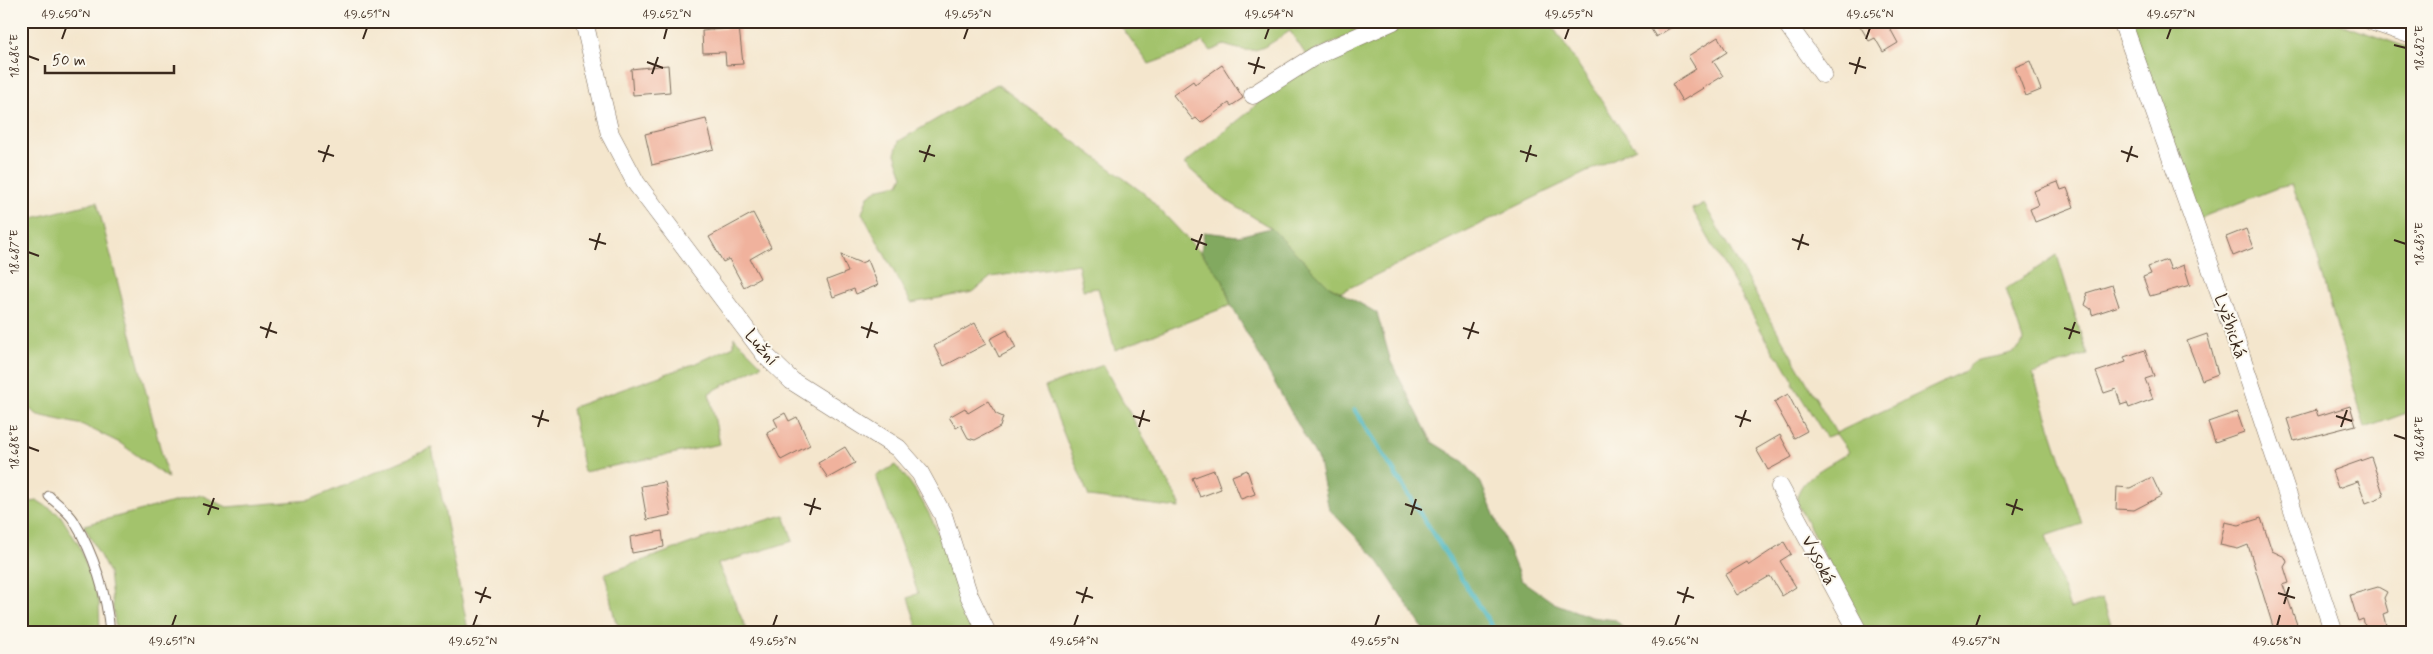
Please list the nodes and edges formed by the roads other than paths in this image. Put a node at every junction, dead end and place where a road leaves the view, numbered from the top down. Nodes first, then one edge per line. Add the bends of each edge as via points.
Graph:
1 (584, 21) edge
2 (1393, 21) edge
3 (1785, 21) edge
4 (2122, 21) edge
5 (2371, 21) edge
6 (2412, 36) edge
7 (1822, 74) dead end
8 (1253, 95) dead end
9 (1780, 487) dead end
10 (49, 496) dead end
11 (110, 633) edge
12 (987, 633) edge
13 (1859, 633) edge
14 (2334, 633) edge

1 - 12 street, Lužní via 610,134 636,183 766,356 792,381 898,448 920,473 942,515 968,593
2 - 8 street via 1315,56
3 - 7 street
4 - 14 street, Lyžbická via 2222,299
5 - 6 street
9 - 13 street, Vysoká
10 - 11 lane via 74,520 89,552 108,606

